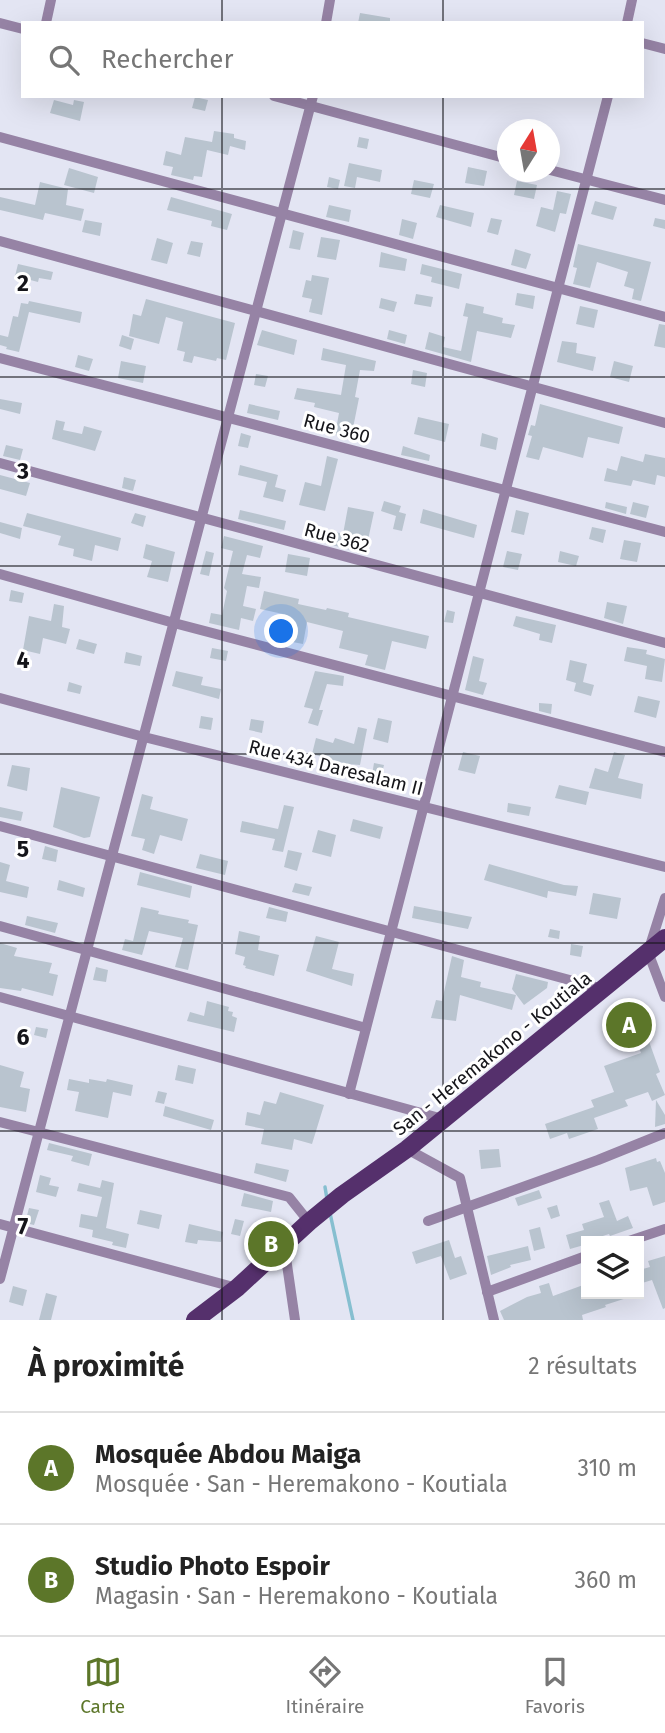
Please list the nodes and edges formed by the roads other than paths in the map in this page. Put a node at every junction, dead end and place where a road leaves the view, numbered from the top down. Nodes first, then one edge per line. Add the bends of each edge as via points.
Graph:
1 (51, 0) edge
2 (330, 0) edge
3 (632, 0) edge
4 (46, 21) edge
5 (326, 21) edge
6 (627, 21) edge
7 (0, 23) edge
8 (21, 28) edge
9 (644, 44) edge
10 (665, 49) edge
11 (289, 98) edge
12 (607, 98) edge
13 (312, 101) edge
14 (0, 138) edge
15 (497, 156) edge
16 (560, 172) edge
17 (586, 179) junction
18 (665, 200) edge
19 (283, 213) junction
20 (0, 241) edge
21 (558, 288) junction
22 (258, 310) junction
23 (665, 317) edge
24 (0, 358) edge
25 (532, 386) junction
26 (229, 418) junction
27 (665, 422) edge
28 (0, 463) edge
29 (505, 491) junction
30 (202, 519) junction
31 (665, 532) edge
32 (0, 574) edge
33 (479, 592) junction
34 (174, 623) junction
35 (665, 643) edge
36 (452, 696) junction
37 (0, 698) edge
38 (144, 737) junction
39 (665, 752) edge
40 (424, 807) junction
41 (0, 826) edge
42 (112, 856) junction
43 (665, 867) edge
44 (665, 898) edge
45 (0, 926) edge
46 (391, 930) junction
47 (665, 938) edge
48 (87, 950) junction
49 (648, 952) junction
50 (603, 989) junction
51 (0, 997) edge
52 (665, 997) edge
53 (70, 1016) junction
54 (366, 1028) junction
55 (349, 1094) junction
56 (443, 1119) junction
57 (0, 1122) edge
58 (38, 1132) junction
59 (665, 1133) edge
60 (407, 1149) junction
61 (467, 1208) junction
62 (428, 1221) dead end
63 (309, 1222) junction
64 (0, 1224) edge
65 (13, 1228) junction
66 (665, 1229) edge
67 (644, 1236) edge
68 (284, 1244) junction
69 (581, 1258) edge
70 (0, 1279) edge
71 (237, 1288) junction
72 (487, 1292) junction
73 (195, 1320) edge
74 (295, 1320) edge
75 (494, 1320) edge

1 - 4 street
2 - 5 street
3 - 6 street
7 - 8 street
9 - 10 street
11 - 13 street
12 - 17 street
13 - 15 street
13 - 19 street
14 - 19 street
16 - 17 street
17 - 18 street
17 - 21 street
19 - 21 street
19 - 22 street
20 - 22 street
21 - 23 street
21 - 25 street
22 - 25 street
22 - 26 street
24 - 26 street, Rue 360
25 - 27 street
25 - 29 street
26 - 29 street, Rue 360
26 - 30 street
28 - 30 street, Rue 362
29 - 31 street, Rue 360
29 - 33 street
30 - 33 street, Rue 362
30 - 34 street
32 - 34 street
33 - 35 street, Rue 362
33 - 36 street
34 - 36 street
34 - 38 street
36 - 39 street
36 - 40 street
37 - 38 street, Rue 434 Daresalam II
38 - 40 street, Rue 434 Daresalam II
38 - 42 street
40 - 43 street, Rue 434 Daresalam II
40 - 46 street
41 - 42 street
42 - 46 street
42 - 48 street
44 - 49 street
45 - 48 street
46 - 50 street
46 - 54 street
47 - 49 main road, San - Heremakono - Koutiala
48 - 53 street
48 - 54 street
49 - 50 main road, San - Heremakono - Koutiala
49 - 52 street
50 - 56 main road, San - Heremakono - Koutiala
51 - 53 street
53 - 55 street
53 - 58 street
54 - 55 street
55 - 56 street
56 - 60 main road, San - Heremakono - Koutiala
57 - 58 street
58 - 63 street via 289,1198
58 - 65 street
59 - 61 street
60 - 61 street via 460,1178
60 - 63 main road, San - Heremakono - Koutiala
61 - 62 street
61 - 72 street
63 - 68 main road
64 - 65 street
65 - 70 street
65 - 71 street
66 - 67 street
68 - 71 main road
68 - 74 street
69 - 72 street
71 - 73 main road
72 - 75 street

